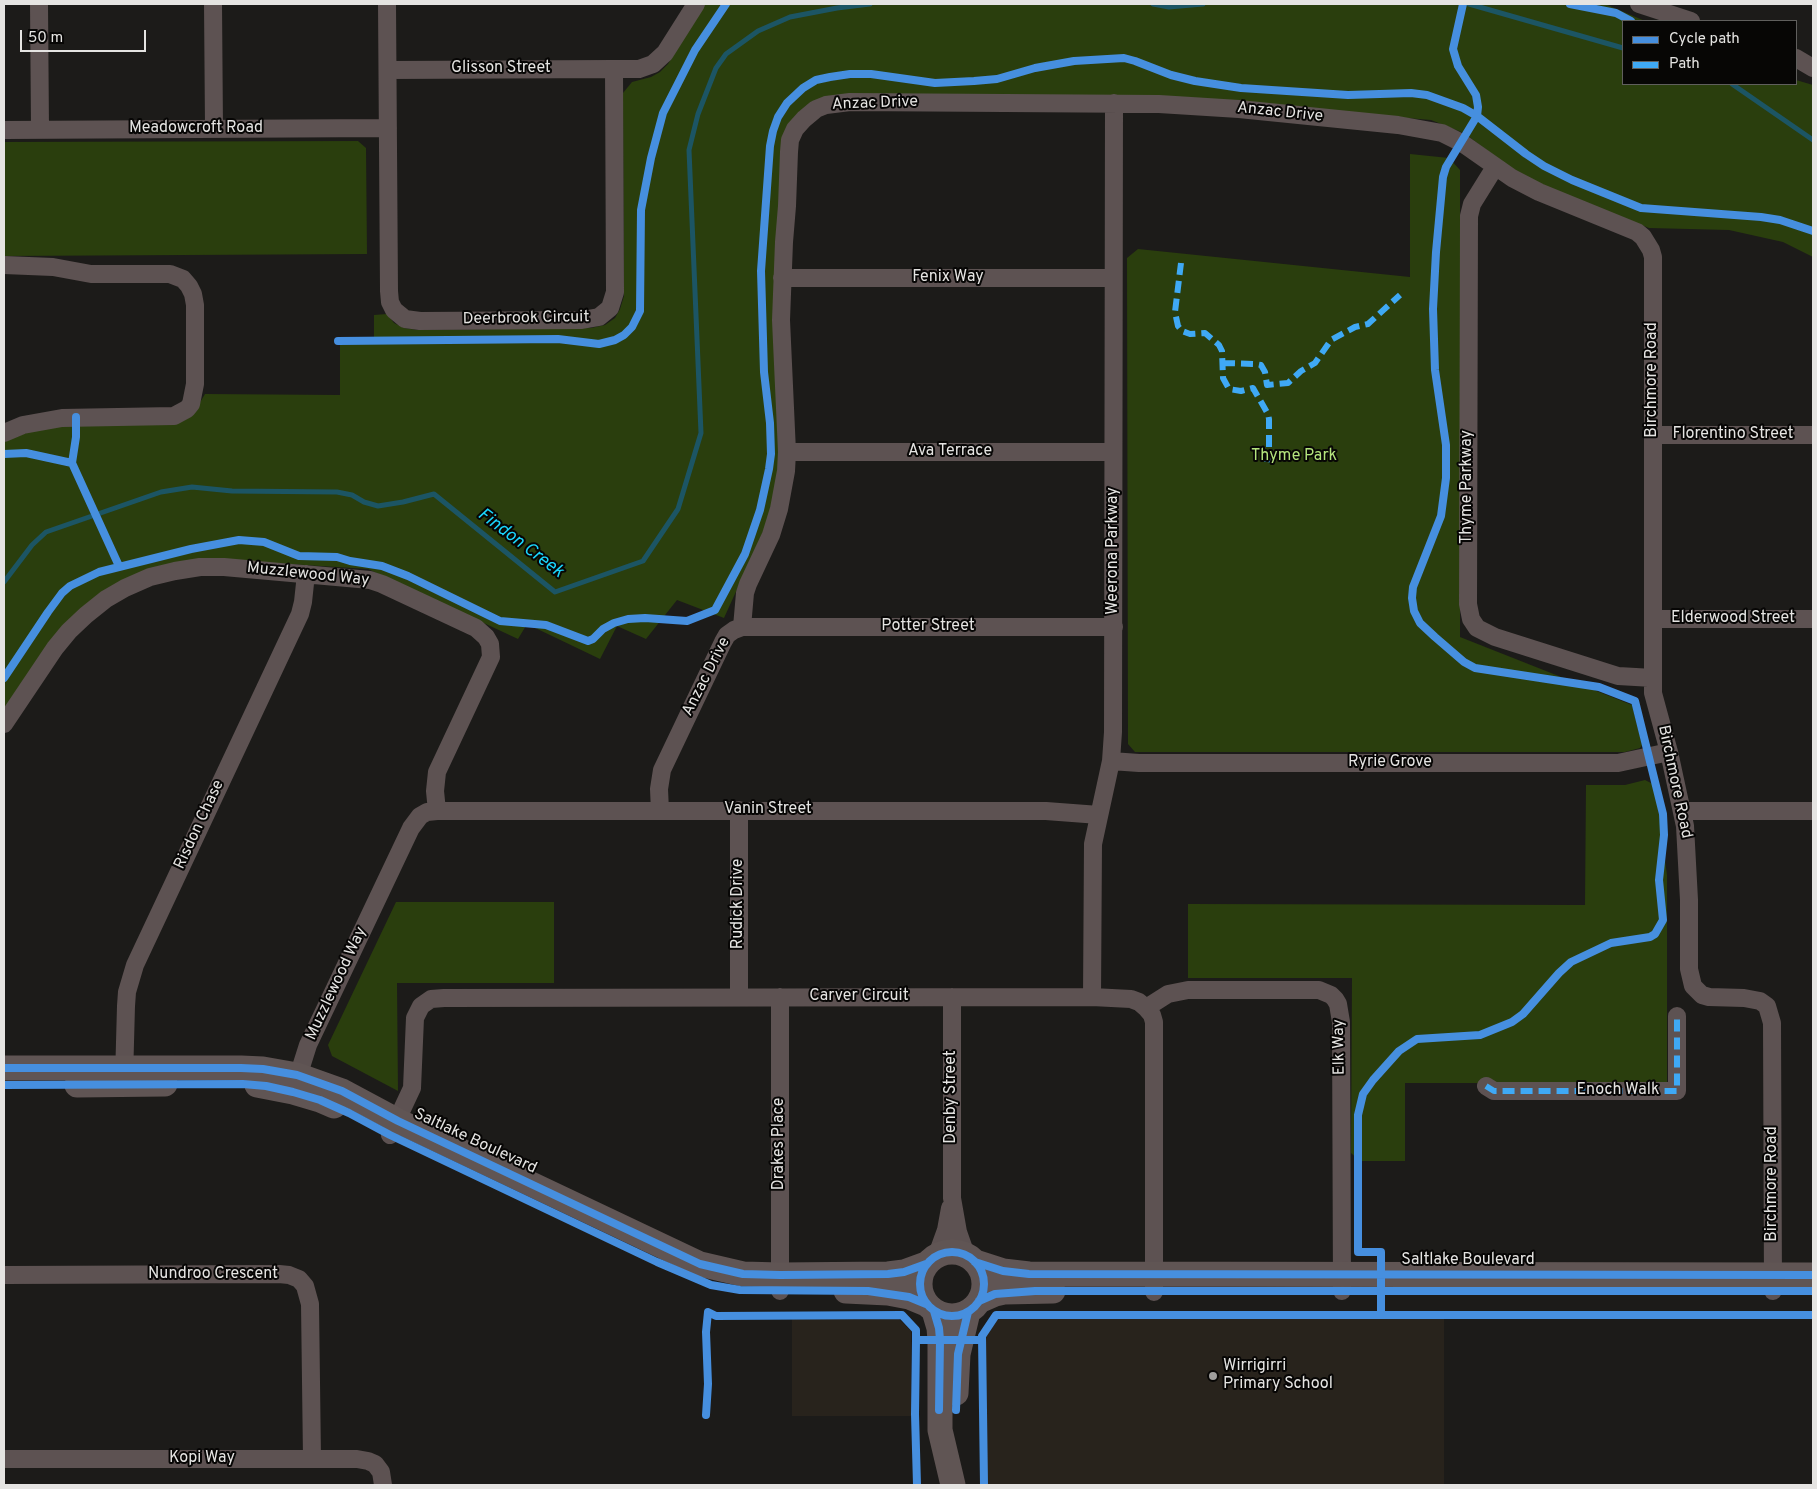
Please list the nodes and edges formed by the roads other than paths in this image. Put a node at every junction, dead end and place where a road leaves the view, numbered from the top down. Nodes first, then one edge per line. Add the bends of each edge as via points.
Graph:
1 (39, 4) edge
2 (213, 4) edge
3 (387, 4) edge
4 (696, 4) edge
5 (1640, 4) edge
6 (1689, 20) edge
7 (1797, 58) edge
8 (1813, 66) edge
9 (614, 69) junction
10 (388, 70) junction
11 (1114, 103) junction
12 (214, 128) junction
13 (388, 128) junction
14 (40, 129) junction
15 (4, 130) edge
16 (1495, 167) junction
17 (1624, 226) joint
18 (4, 265) edge
19 (782, 278) junction
20 (1113, 278) junction
21 (4, 433) edge
22 (1653, 435) junction
23 (1813, 435) edge
24 (787, 452) junction
25 (1113, 452) junction
26 (306, 574) junction
27 (1653, 619) junction
28 (1813, 619) edge
29 (742, 627) junction
30 (1114, 627) junction
31 (1653, 678) junction
32 (4, 724) edge
33 (1669, 752) junction
34 (1111, 760) junction
35 (739, 810) junction
36 (437, 811) junction
37 (660, 811) junction
38 (1682, 811) junction
39 (1813, 811) edge
40 (1099, 815) junction
41 (739, 997) junction
42 (952, 997) junction
43 (1092, 997) junction
44 (780, 998) junction
45 (1146, 1008) junction
46 (1677, 1016) dead end
47 (4, 1068) edge
48 (124, 1076) junction
49 (295, 1084) junction
50 (4, 1085) edge
51 (1486, 1086) dead end
52 (394, 1128) junction
53 (952, 1198) junction
54 (971, 1259) junction
55 (931, 1260) junction
56 (4, 1275) edge
57 (1813, 1275) edge
58 (780, 1283) junction
59 (1154, 1283) junction
60 (1342, 1283) junction
61 (1773, 1283) junction
62 (1813, 1291) edge
63 (930, 1307) junction
64 (973, 1307) junction
65 (4, 1459) edge
66 (312, 1459) junction
67 (383, 1485) edge
68 (953, 1485) edge
69 (962, 1485) edge

1 - 14 street
2 - 12 street
3 - 10 street, Deerbrook Circuit
4 - 9 street via 665,53 653,64 639,69
5 - 6 street
7 - 8 street
9 - 10 street, Glisson Street
9 - 13 street, Deerbrook Circuit via 615,292 610,308 593,320 420,321 400,316 390,302 389,290
10 - 13 street, Deerbrook Circuit
11 - 16 street, Anzac Drive via 1239,109 1421,128 1442,133 1462,143
11 - 19 street, Anzac Drive via 850,102 816,109 795,129 790,140
11 - 20 street, Weerona Parkway
12 - 13 street, Meadowcroft Road
12 - 14 street, Meadowcroft Road
14 - 15 street, Meadowcroft Road
16 - 17 street, Anzac Drive via 1538,192
16 - 31 street, Thyme Parkway via 1472,204 1469,216 1468,604 1471,619 1477,628 1495,637 1618,676
17 - 22 street, Birchmore Road via 1643,237 1653,258
18 - 21 street via 53,267 91,274 170,274 183,279 193,294 195,305 195,384 191,404 174,416 62,418 24,425
19 - 20 street, Fenix Way
19 - 24 street, Anzac Drive via 781,351
20 - 25 street, Weerona Parkway
22 - 23 street, Florentino Street
22 - 27 street, Birchmore Road
24 - 25 street, Ava Terrace
24 - 29 street, Anzac Drive via 779,509 745,593
25 - 30 street, Weerona Parkway
26 - 32 street, Muzzlewood Way via 200,567 150,577 124,588 69,631
26 - 36 street, Muzzlewood Way via 382,584 476,628 490,644 491,657 437,772
26 - 48 street, Risdon Chase via 300,614 135,965 127,992
27 - 28 street, Elderwood Street
27 - 31 street, Birchmore Road
29 - 30 street, Potter Street
29 - 37 street, Anzac Drive via 727,635 722,642 666,761 660,777
30 - 34 street, Weerona Parkway
31 - 33 street, Birchmore Road via 1653,694
33 - 34 street, Ryrie Grove via 1618,763 1164,763
33 - 38 street, Birchmore Road
34 - 40 street, Weerona Parkway
35 - 37 street, Vanin Street
35 - 40 street, Vanin Street via 1046,811
35 - 41 street, Rudick Drive
36 - 37 street, Vanin Street
36 - 49 street, Muzzlewood Way via 420,816 411,828 311,1039
38 - 39 street
38 - 61 street, Birchmore Road via 1688,852 1689,969 1693,986 1709,997 1760,1001 1767,1006 1772,1023
40 - 43 street, Weerona Parkway via 1093,844
41 - 44 street, Carver Circuit
41 - 52 street, Carver Circuit via 431,1000 421,1006 415,1018 412,1088
42 - 43 street, Carver Circuit
42 - 44 street, Carver Circuit
42 - 53 street, Denby Street
43 - 45 street, Carver Circuit via 1131,999
44 - 58 street, Drakes Place
45 - 59 street via 1154,1022
45 - 60 street, Elk Way via 1168,994 1188,990 1319,990 1335,999 1341,1022
46 - 51 street, Enoch Walk via 1677,1091 1494,1092
47 - 48 street, Saltlake Boulevard
48 - 49 street, Saltlake Boulevard via 256,1068
48 - 50 street, Saltlake Boulevard
49 - 52 street, Saltlake Boulevard via 342,1091
52 - 58 street, Saltlake Boulevard via 700,1264
53 - 54 street, Denby Street via 958,1232
53 - 55 street, Denby Street via 946,1230
54 - 55 street via 957,1252 946,1252
54 - 59 street, Saltlake Boulevard via 1004,1271
54 - 64 street via 981,1271 984,1281 983,1292
55 - 58 street, Saltlake Boulevard via 904,1272
55 - 63 street via 921,1273 920,1284 921,1294
56 - 66 street, Nundroo Crescent via 279,1274 299,1280 305,1286 310,1304
57 - 61 street, Saltlake Boulevard
58 - 63 street, Saltlake Boulevard via 903,1296
59 - 60 street, Saltlake Boulevard
59 - 64 street, Saltlake Boulevard via 1010,1292 995,1294
60 - 61 street, Saltlake Boulevard
61 - 62 street, Saltlake Boulevard
63 - 64 street via 951,1316
63 - 68 street via 939,1328 940,1430
64 - 69 street via 960,1341 956,1369 956,1419
65 - 66 street, Kopi Way
66 - 67 street, Kopi Way via 368,1461 380,1469

